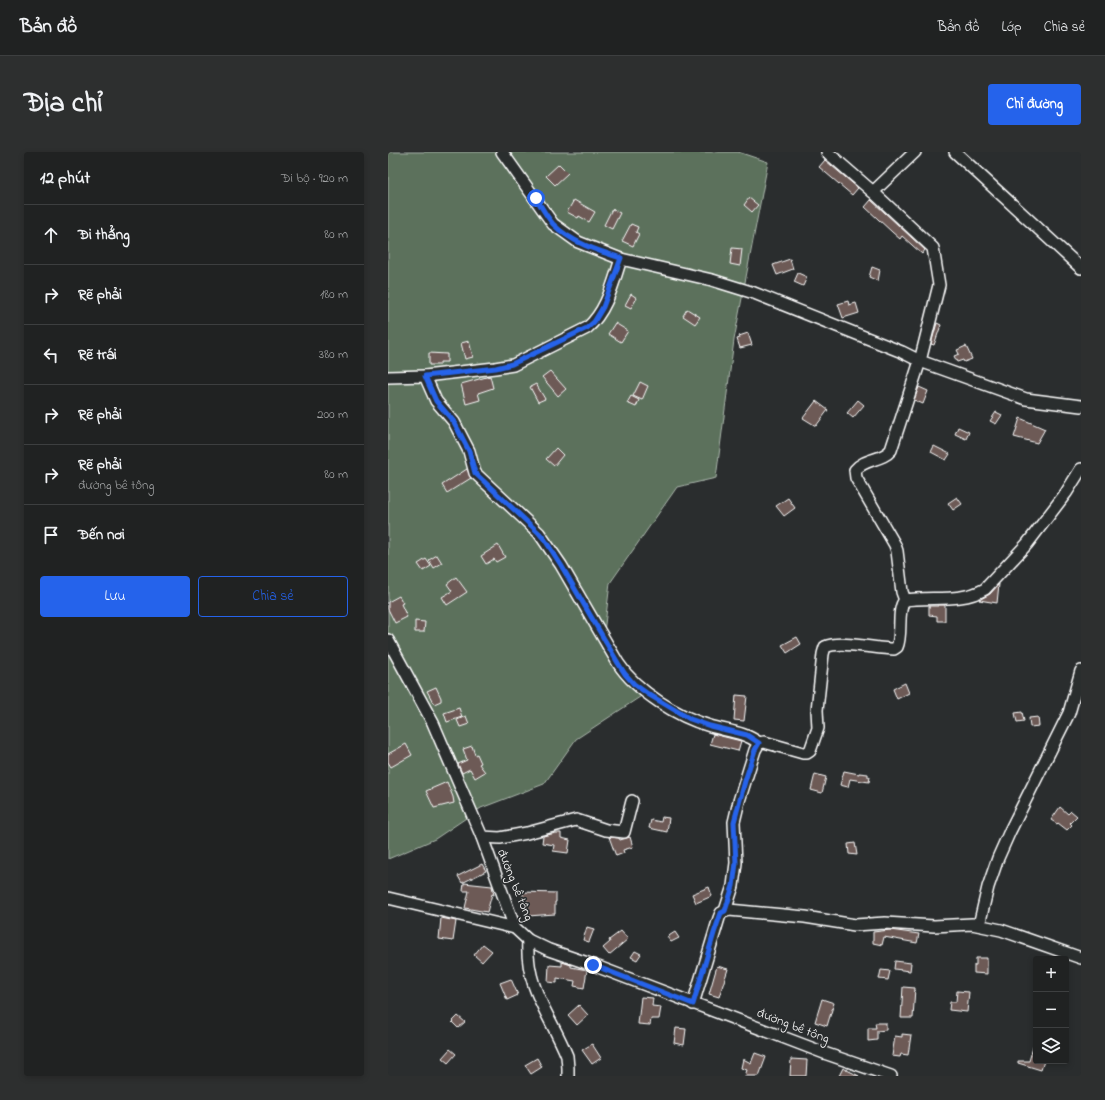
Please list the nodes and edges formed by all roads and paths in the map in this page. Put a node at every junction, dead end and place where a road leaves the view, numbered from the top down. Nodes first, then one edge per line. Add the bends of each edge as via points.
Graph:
1 (502, 152) edge
2 (827, 152) edge
3 (915, 152) edge
4 (955, 152) edge
5 (873, 192) junction
6 (621, 258) junction
7 (1081, 268) edge
8 (920, 361) junction
9 (425, 376) junction
10 (388, 377) edge
11 (1081, 406) edge
12 (1081, 469) edge
13 (905, 600) junction
14 (388, 640) edge
15 (1081, 671) edge
16 (759, 743) junction
17 (632, 801) dead end
18 (482, 837) junction
19 (388, 898) edge
20 (725, 911) junction
21 (979, 925) junction
22 (515, 928) junction
23 (528, 940) junction
24 (1081, 958) edge
25 (693, 1004) junction
26 (568, 1076) edge
27 (891, 1076) edge

1 - 6 street via 553,224 578,242
2 - 5 street
3 - 5 street
4 - 7 street
5 - 8 street via 933,248 939,285
6 - 8 street via 754,293
6 - 9 street via 603,307 587,328 512,364
8 - 11 street via 1026,399
8 - 13 street via 891,450 883,457 867,461 855,470 856,478 896,545
9 - 10 street
9 - 16 street via 436,401 454,422 469,451 475,473 545,540 625,674 648,694 690,719 747,735
12 - 13 street via 1027,544 984,589 955,598
13 - 16 street via 897,647 825,647 817,710 818,728 810,751 803,753 764,742
14 - 18 street, đường bê tông via 433,723
15 - 21 street via 1069,713 998,858
16 - 20 street via 734,822 736,863 733,886
17 - 18 street via 624,832 606,830 576,820 500,838
18 - 22 street, đường bê tông
19 - 22 street
20 - 21 street via 805,917 854,925
20 - 25 street via 721,913 714,933
21 - 24 street via 1001,930
22 - 23 street, đường bê tông
23 - 25 street, đường bê tông
23 - 26 street via 528,963 533,985 566,1056
25 - 27 street, đường bê tông

